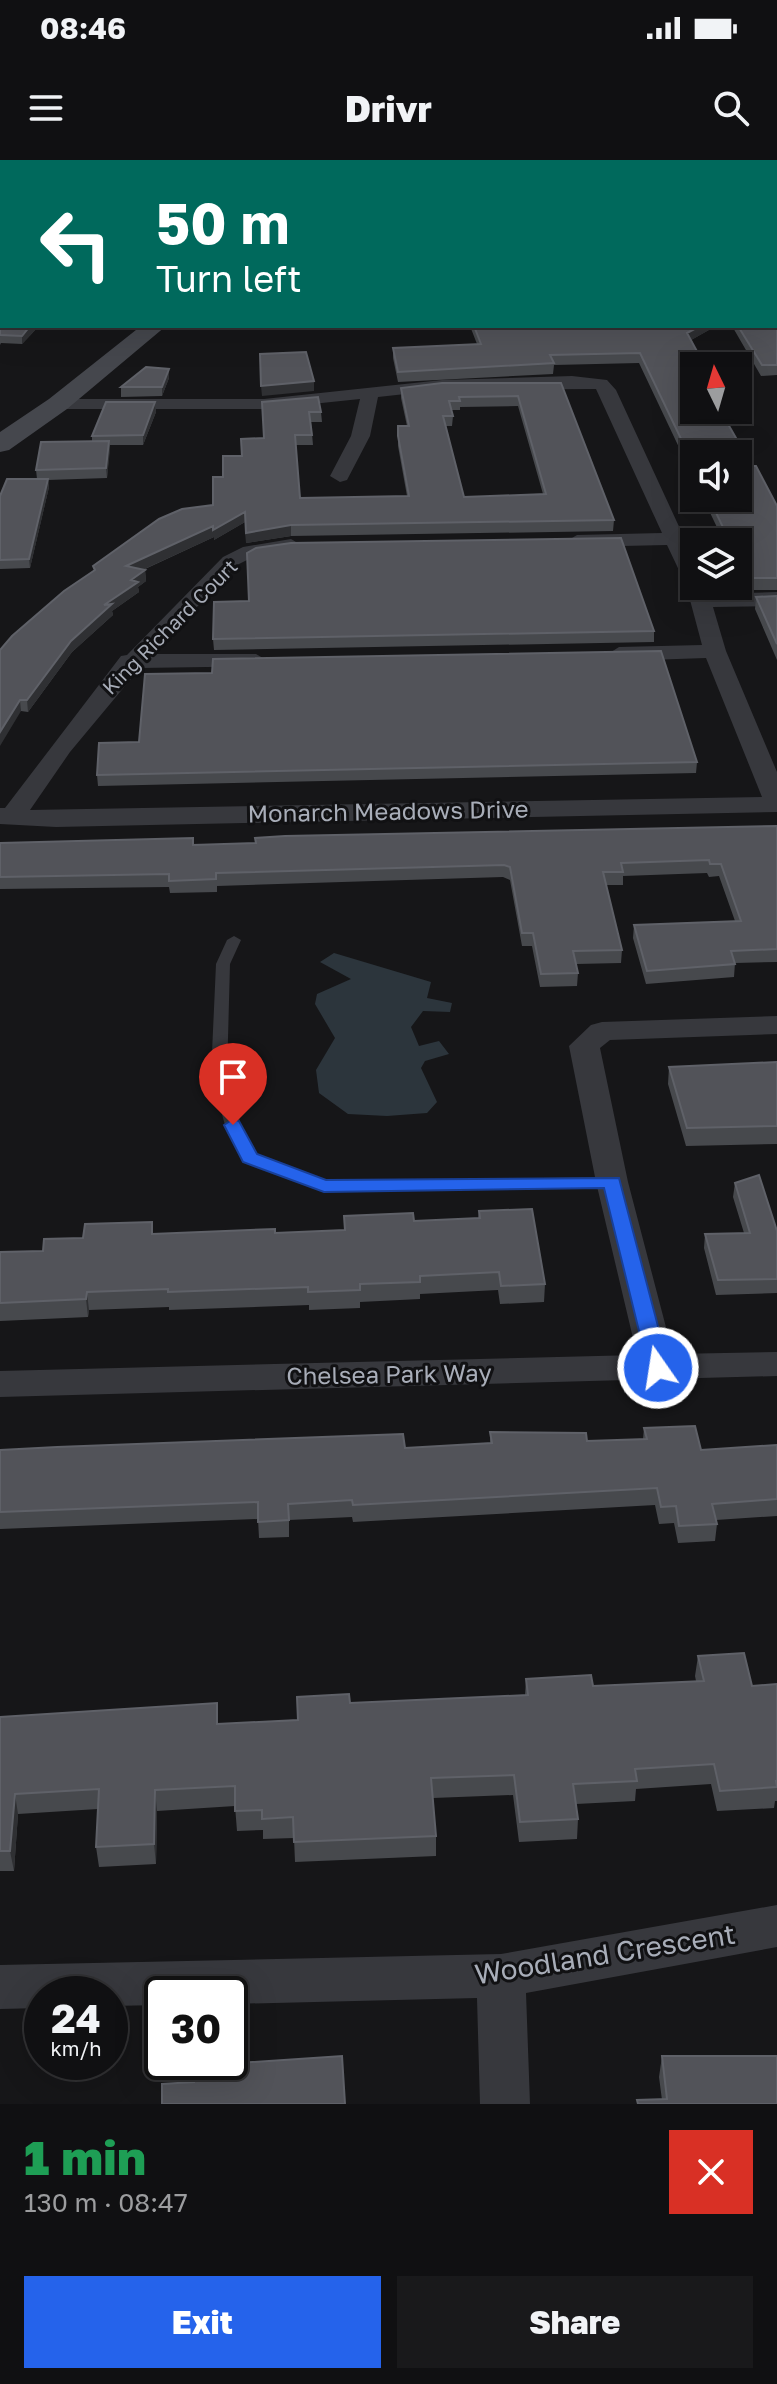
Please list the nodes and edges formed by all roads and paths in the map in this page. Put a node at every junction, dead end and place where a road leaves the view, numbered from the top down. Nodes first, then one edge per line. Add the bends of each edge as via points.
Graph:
1 (153, 328) edge
2 (370, 392) junction
3 (58, 404) junction
4 (0, 444) edge
5 (340, 476) dead end
6 (674, 539) junction
7 (560, 541) edge
8 (306, 545) edge
9 (680, 552) edge
10 (752, 596) edge
11 (777, 599) edge
12 (700, 600) edge
13 (715, 651) junction
14 (593, 655) edge
15 (129, 661) junction
16 (272, 661) edge
17 (777, 803) edge
18 (6, 816) edge
19 (234, 940) dead end
20 (777, 1025) edge
21 (612, 1182) junction
22 (777, 1364) edge
23 (658, 1368) junction
24 (0, 1384) edge
25 (777, 1926) edge
26 (501, 1976) junction
27 (0, 1987) edge
28 (505, 2104) edge

1 - 3 main road
2 - 3 street via 264,404
2 - 5 street via 368,415
2 - 6 street via 442,385 601,384
3 - 4 main road
6 - 7 street
6 - 9 street
8 - 15 street, King Richard Court via 250,551 230,561
10 - 11 street
12 - 13 street
13 - 14 street
13 - 17 street
15 - 16 street
15 - 18 street, King Richard Court
17 - 18 street, Monarch Meadows Drive
19 - 21 lane via 223,964 219,1075 233,1125 250,1158 324,1186
20 - 21 street via 602,1031 584,1046
21 - 23 street
22 - 23 street, Chelsea Park Way
23 - 24 street, Chelsea Park Way
25 - 26 street, Woodland Crescent
26 - 27 street, Woodland Crescent
26 - 28 street

